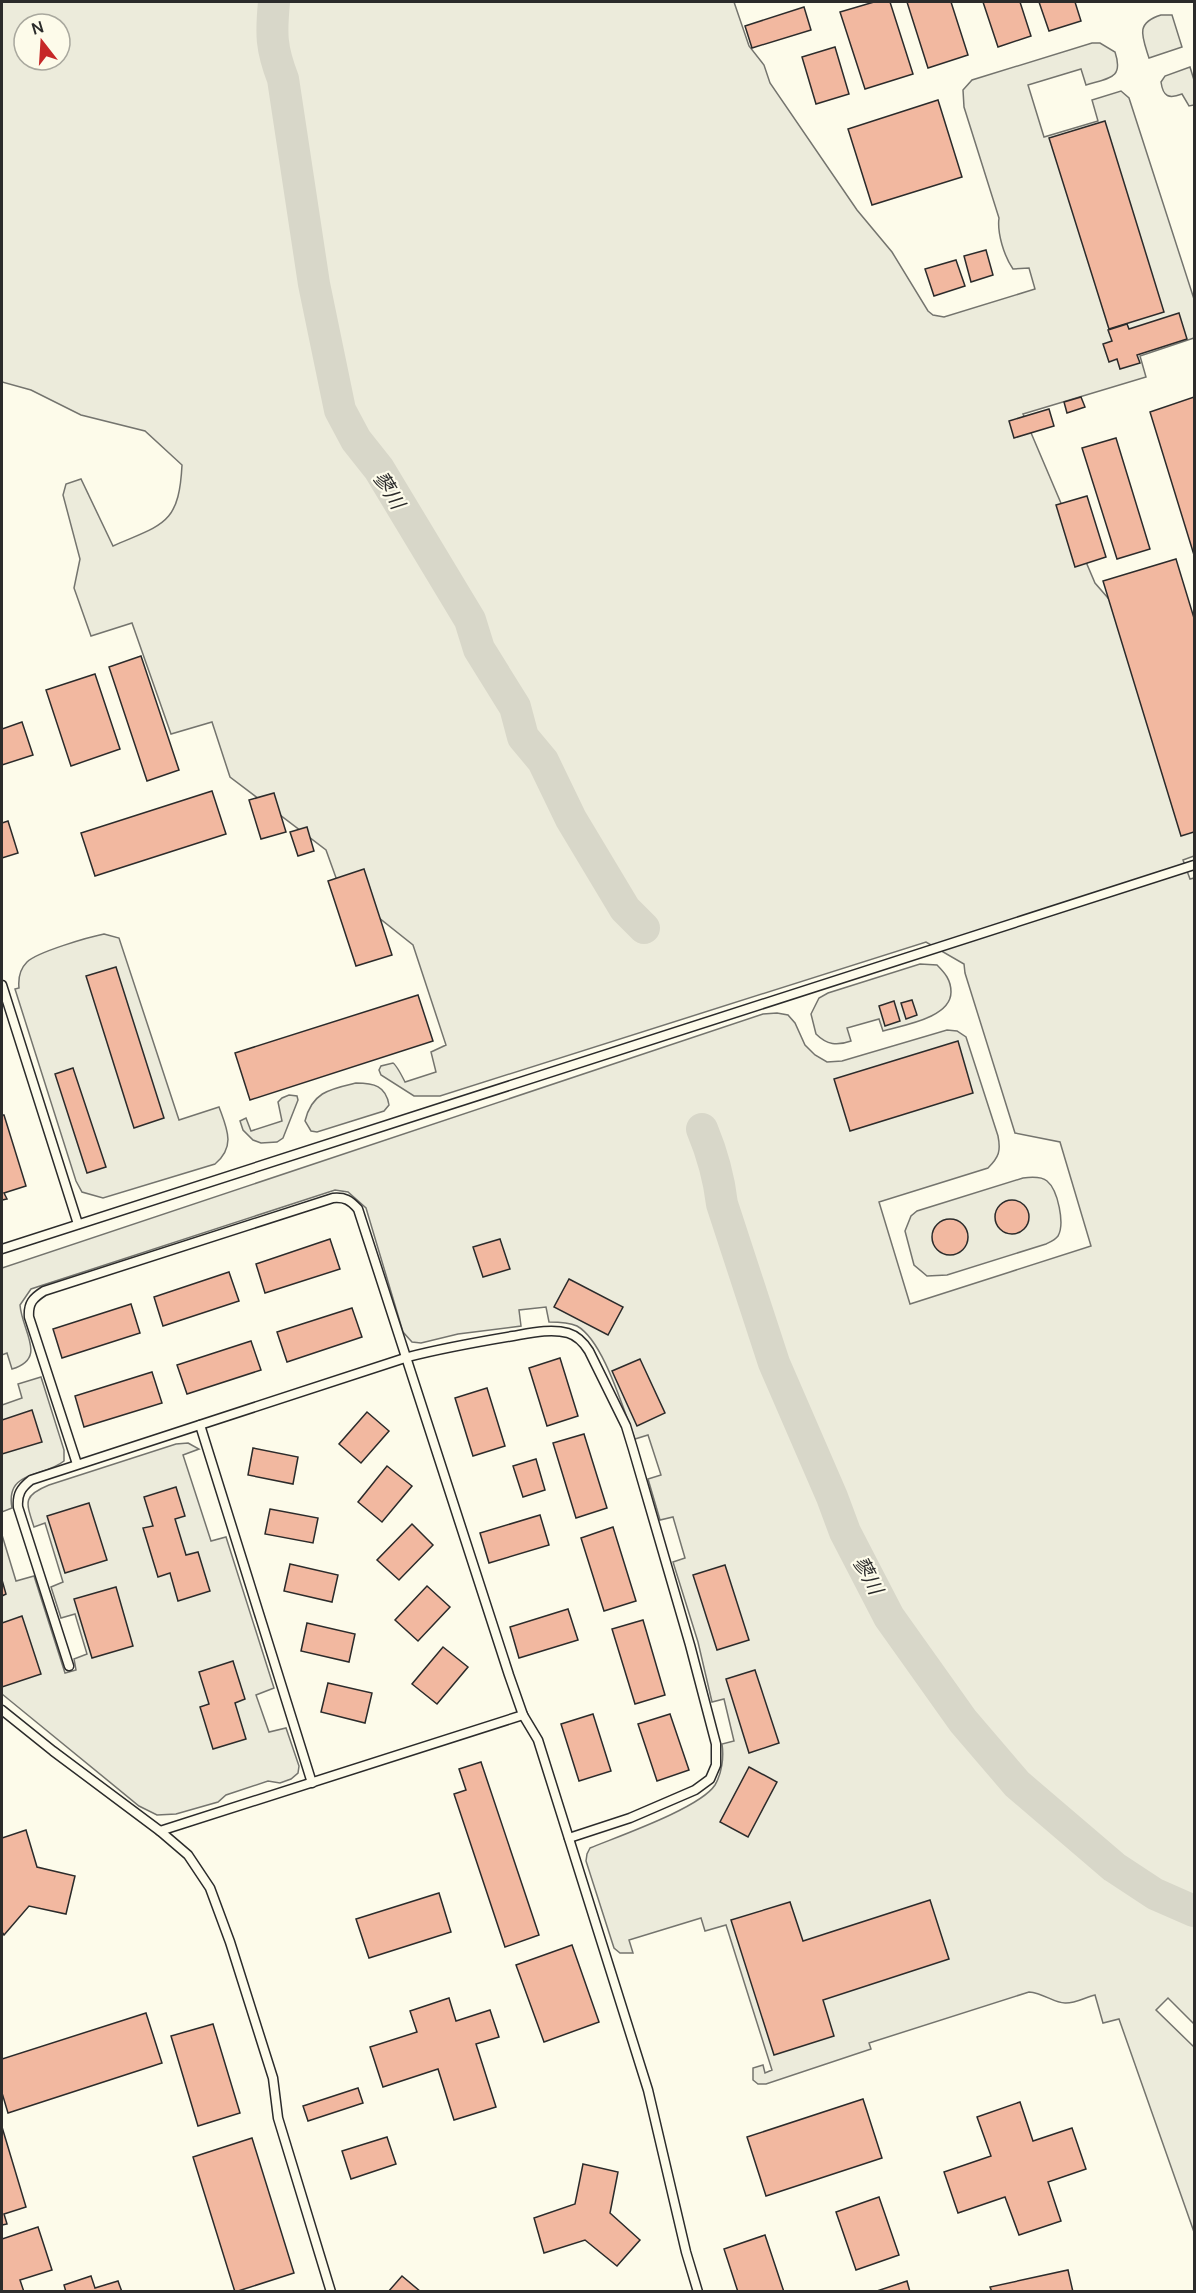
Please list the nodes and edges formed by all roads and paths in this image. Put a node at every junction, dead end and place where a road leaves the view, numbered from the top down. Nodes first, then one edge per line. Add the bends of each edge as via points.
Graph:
1 (1194, 865) edge
2 (2, 985) edge
3 (78, 1224) junction
4 (2, 1249) edge
5 (408, 1357) junction
6 (200, 1425) junction
7 (77, 1464) junction
8 (69, 1666) dead end
9 (2, 1710) edge
10 (523, 1715) junction
11 (312, 1783) junction
12 (160, 1831) junction
13 (569, 1838) junction
14 (331, 2292) edge
15 (699, 2292) edge

1 - 3 lane
2 - 3 lane
3 - 4 lane
5 - 6 lane
5 - 7 lane via 358,1209 342,1197 99,1273 44,1291 28,1307
5 - 10 lane
5 - 13 lane via 455,1345 553,1331 569,1333 589,1351 626,1426 690,1645 716,1744 716,1765 710,1779 695,1790 630,1818
6 - 7 lane
6 - 11 lane
7 - 8 lane via 31,1480 17,1497
9 - 12 lane
10 - 11 lane
10 - 13 lane via 538,1740
11 - 12 lane
12 - 14 lane via 195,1863 220,1914 273,2078 278,2118
13 - 15 lane via 648,2090

